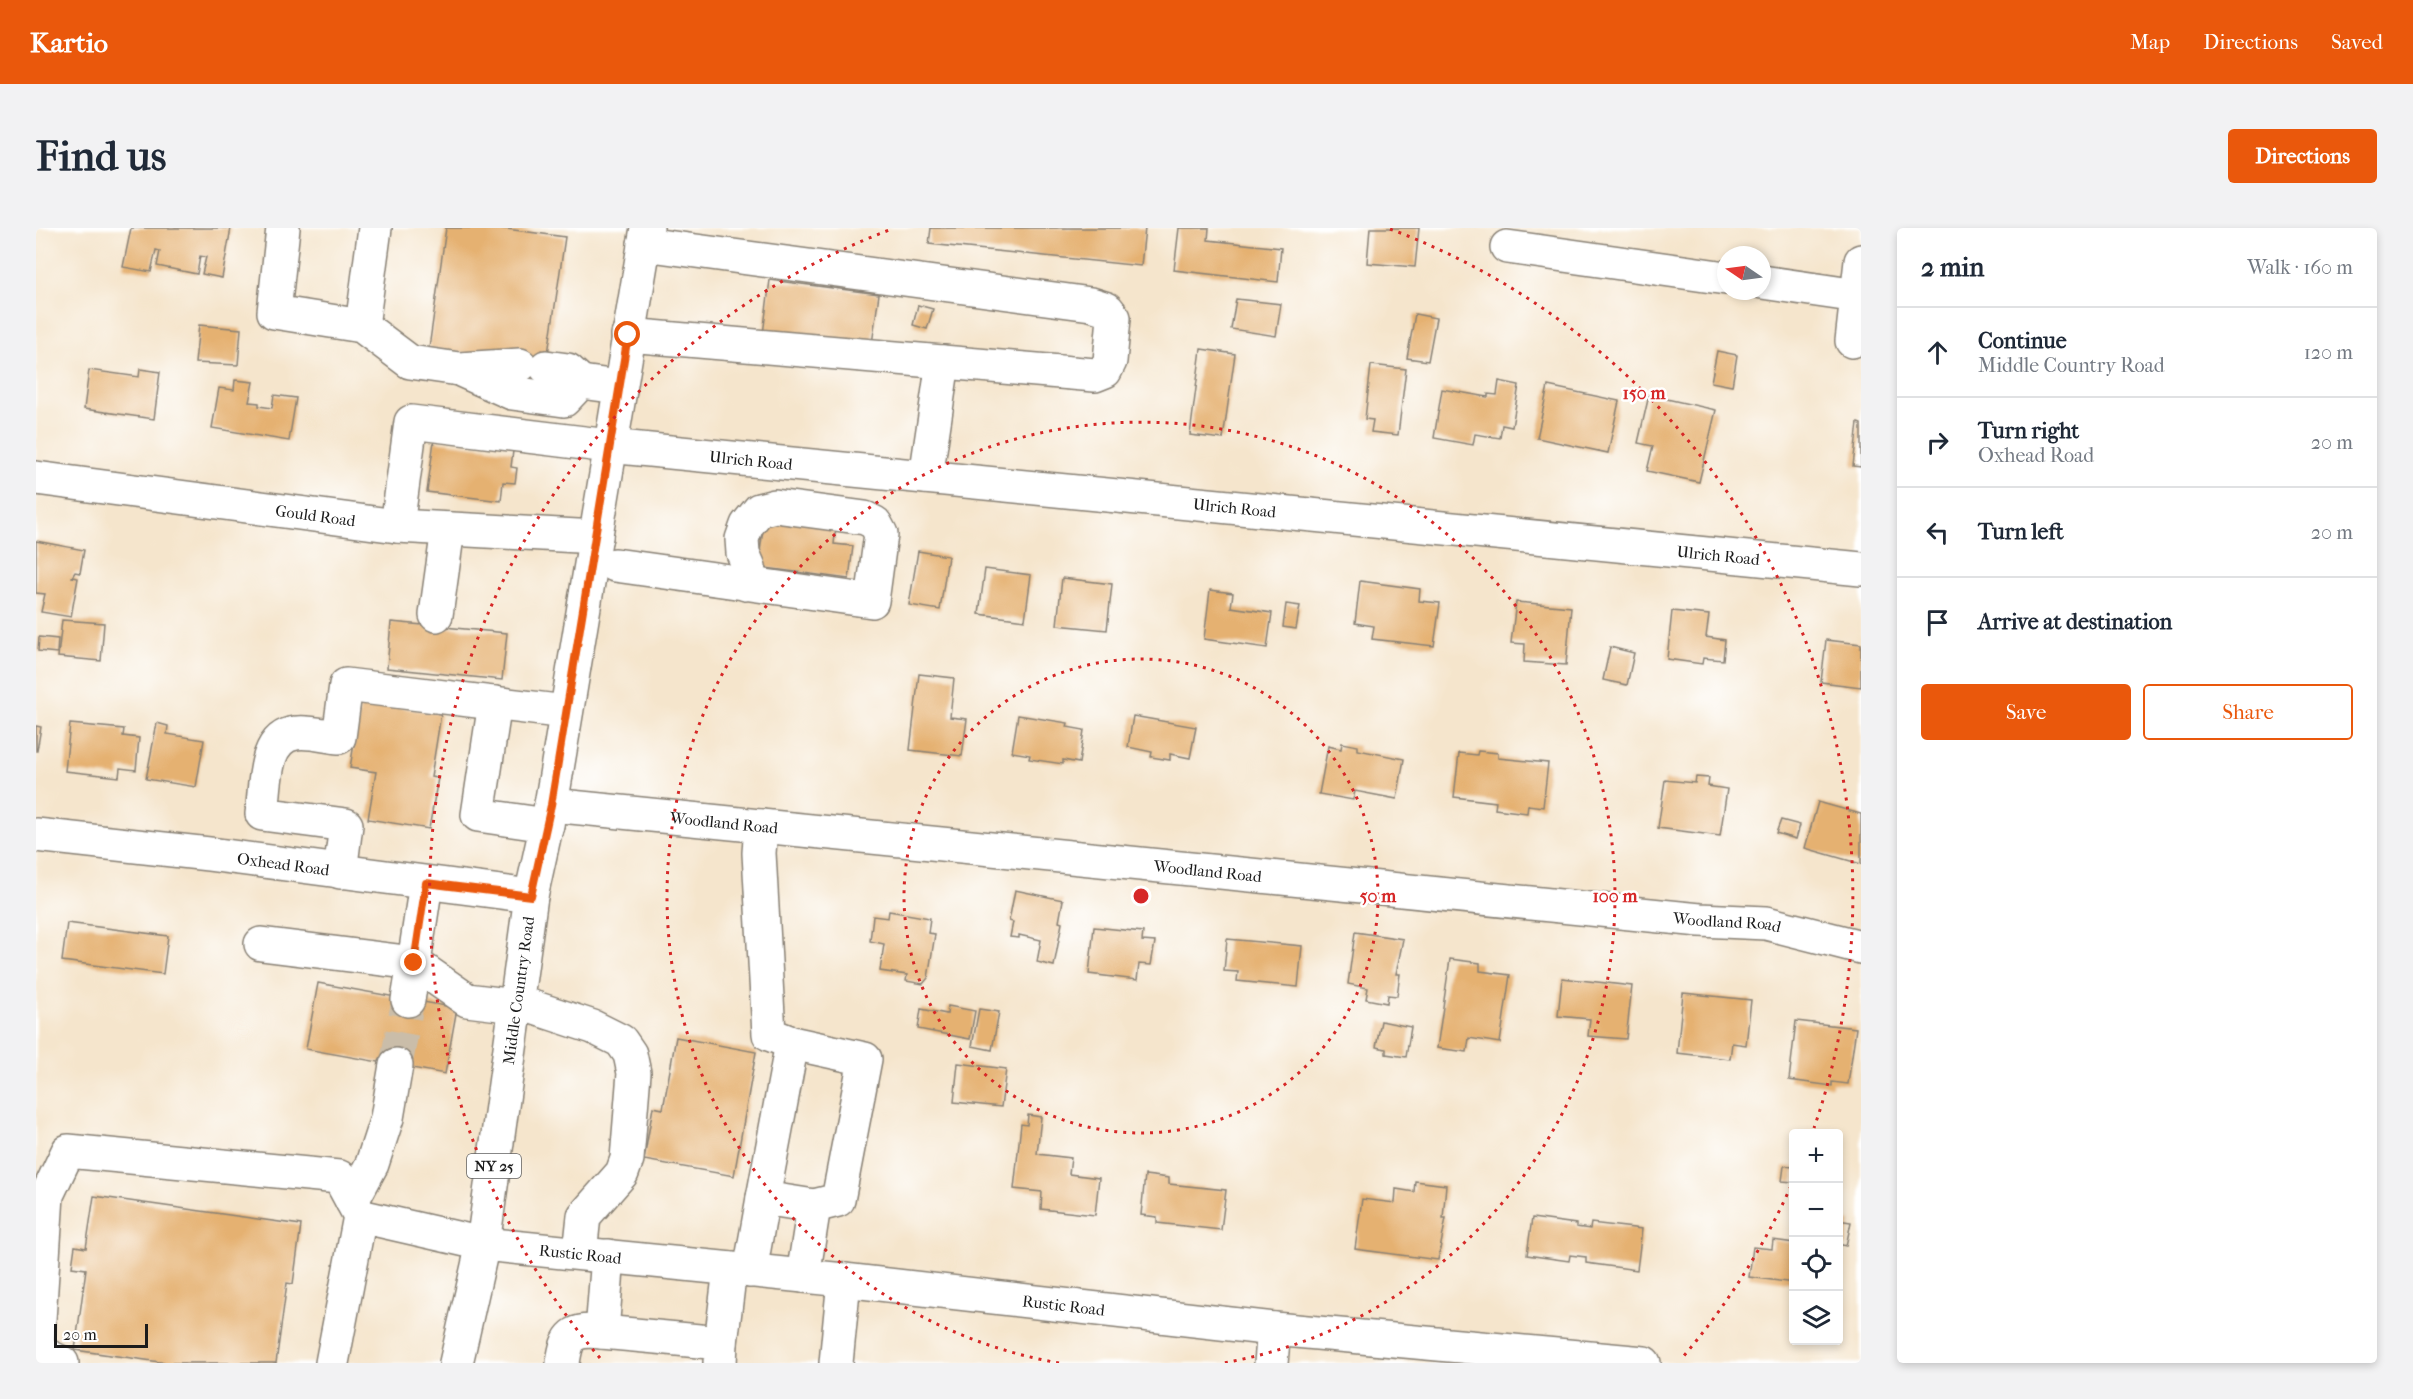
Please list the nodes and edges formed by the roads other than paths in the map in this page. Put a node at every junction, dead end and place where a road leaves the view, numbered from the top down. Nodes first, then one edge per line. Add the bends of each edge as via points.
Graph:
1 (282, 228) edge
2 (375, 228) edge
3 (646, 236) edge
4 (1505, 249) edge
5 (1861, 261) edge
6 (1717, 277) edge
7 (1771, 283) edge
8 (1858, 296) junction
9 (362, 326) junction
10 (628, 335) junction
11 (1852, 341) dead end
12 (943, 362) junction
13 (459, 369) junction
14 (580, 382) junction
15 (619, 387) junction
16 (609, 446) junction
17 (926, 477) junction
18 (36, 478) edge
19 (397, 526) junction
20 (447, 529) junction
21 (596, 537) junction
22 (615, 565) dead end
23 (1861, 568) edge
24 (746, 584) dead end
25 (436, 615) dead end
26 (495, 703) junction
27 (566, 712) junction
28 (262, 814) junction
29 (549, 815) junction
30 (761, 826) junction
31 (36, 835) edge
32 (256, 861) junction
33 (340, 872) junction
34 (426, 883) junction
35 (531, 896) junction
36 (261, 944) dead end
37 (1861, 946) edge
38 (414, 963) junction
39 (408, 1000) tunnel mouth
40 (517, 1004) junction
41 (792, 1043) junction
42 (396, 1065) tunnel mouth
43 (763, 1198) junction
44 (814, 1206) junction
45 (356, 1209) junction
46 (483, 1244) junction
47 (594, 1255) junction
48 (740, 1270) junction
49 (803, 1276) junction
50 (844, 1280) junction
51 (1274, 1329) junction
52 (602, 1332) junction
53 (37, 1351) edge
54 (721, 1353) edge
55 (62, 1363) edge
56 (332, 1363) edge
57 (456, 1363) edge
58 (562, 1363) edge
59 (836, 1363) edge
60 (1271, 1363) edge
61 (1644, 1363) edge

1 - 9 street via 274,312
2 - 9 street
3 - 10 street, Middle Country Road / NY 25
3 - 12 street via 1091,304 1107,309 1114,318 1110,361 1105,371 1095,375
4 - 6 street
5 - 8 street
7 - 8 street
8 - 11 street
9 - 13 street via 410,362
10 - 12 street
10 - 15 street, Middle Country Road / NY 25
12 - 17 street
13 - 14 street via 533,366 568,370
13 - 14 street via 512,393 564,400
14 - 15 street
15 - 16 street, Middle Country Road / NY 25
16 - 17 street, Ulrich Road
16 - 19 street, Ulrich Road via 411,422
16 - 21 street, Middle Country Road / NY 25
17 - 23 street, Ulrich Road
18 - 19 street, Gould Road
19 - 20 street, Gould Road
20 - 21 street, Gould Road
20 - 25 street
21 - 27 street, Middle Country Road / NY 25
22 - 24 street
26 - 27 street
26 - 28 street via 346,685 339,737 297,732 283,736 270,750
26 - 29 street, Woodland Road via 478,815
27 - 29 street, Middle Country Road / NY 25
28 - 32 street
28 - 33 street via 346,825
29 - 30 street, Woodland Road
29 - 35 street, Middle Country Road / NY 25
30 - 37 street, Woodland Road via 1700,920 1766,922
30 - 41 street via 759,853 769,1034
31 - 32 street, Oxhead Road
32 - 33 street, Oxhead Road
33 - 34 street, Oxhead Road
34 - 35 street, Oxhead Road
34 - 38 street
35 - 40 street, Middle Country Road / NY 25
36 - 38 street
38 - 39 street
38 - 40 street via 467,1000
40 - 46 street, Middle Country Road / NY 25
40 - 47 street via 593,1027 621,1041 630,1054 634,1073 627,1159 622,1173 584,1216
41 - 43 street
41 - 44 street via 865,1059 838,1200
42 - 45 street via 387,1118
43 - 44 street
43 - 48 street
44 - 49 street
45 - 46 street, Rustic Road
45 - 53 street via 339,1178 68,1151 46,1195
45 - 56 street
46 - 47 street, Rustic Road
46 - 57 street, Middle Country Road / NY 25
47 - 48 street, Rustic Road
47 - 52 street
48 - 49 street, Rustic Road
48 - 54 street
49 - 50 street, Rustic Road
50 - 51 street, Rustic Road
50 - 59 street
51 - 60 street
51 - 61 street, Rustic Road
52 - 54 street
52 - 58 street via 583,1330 572,1336
53 - 55 street

